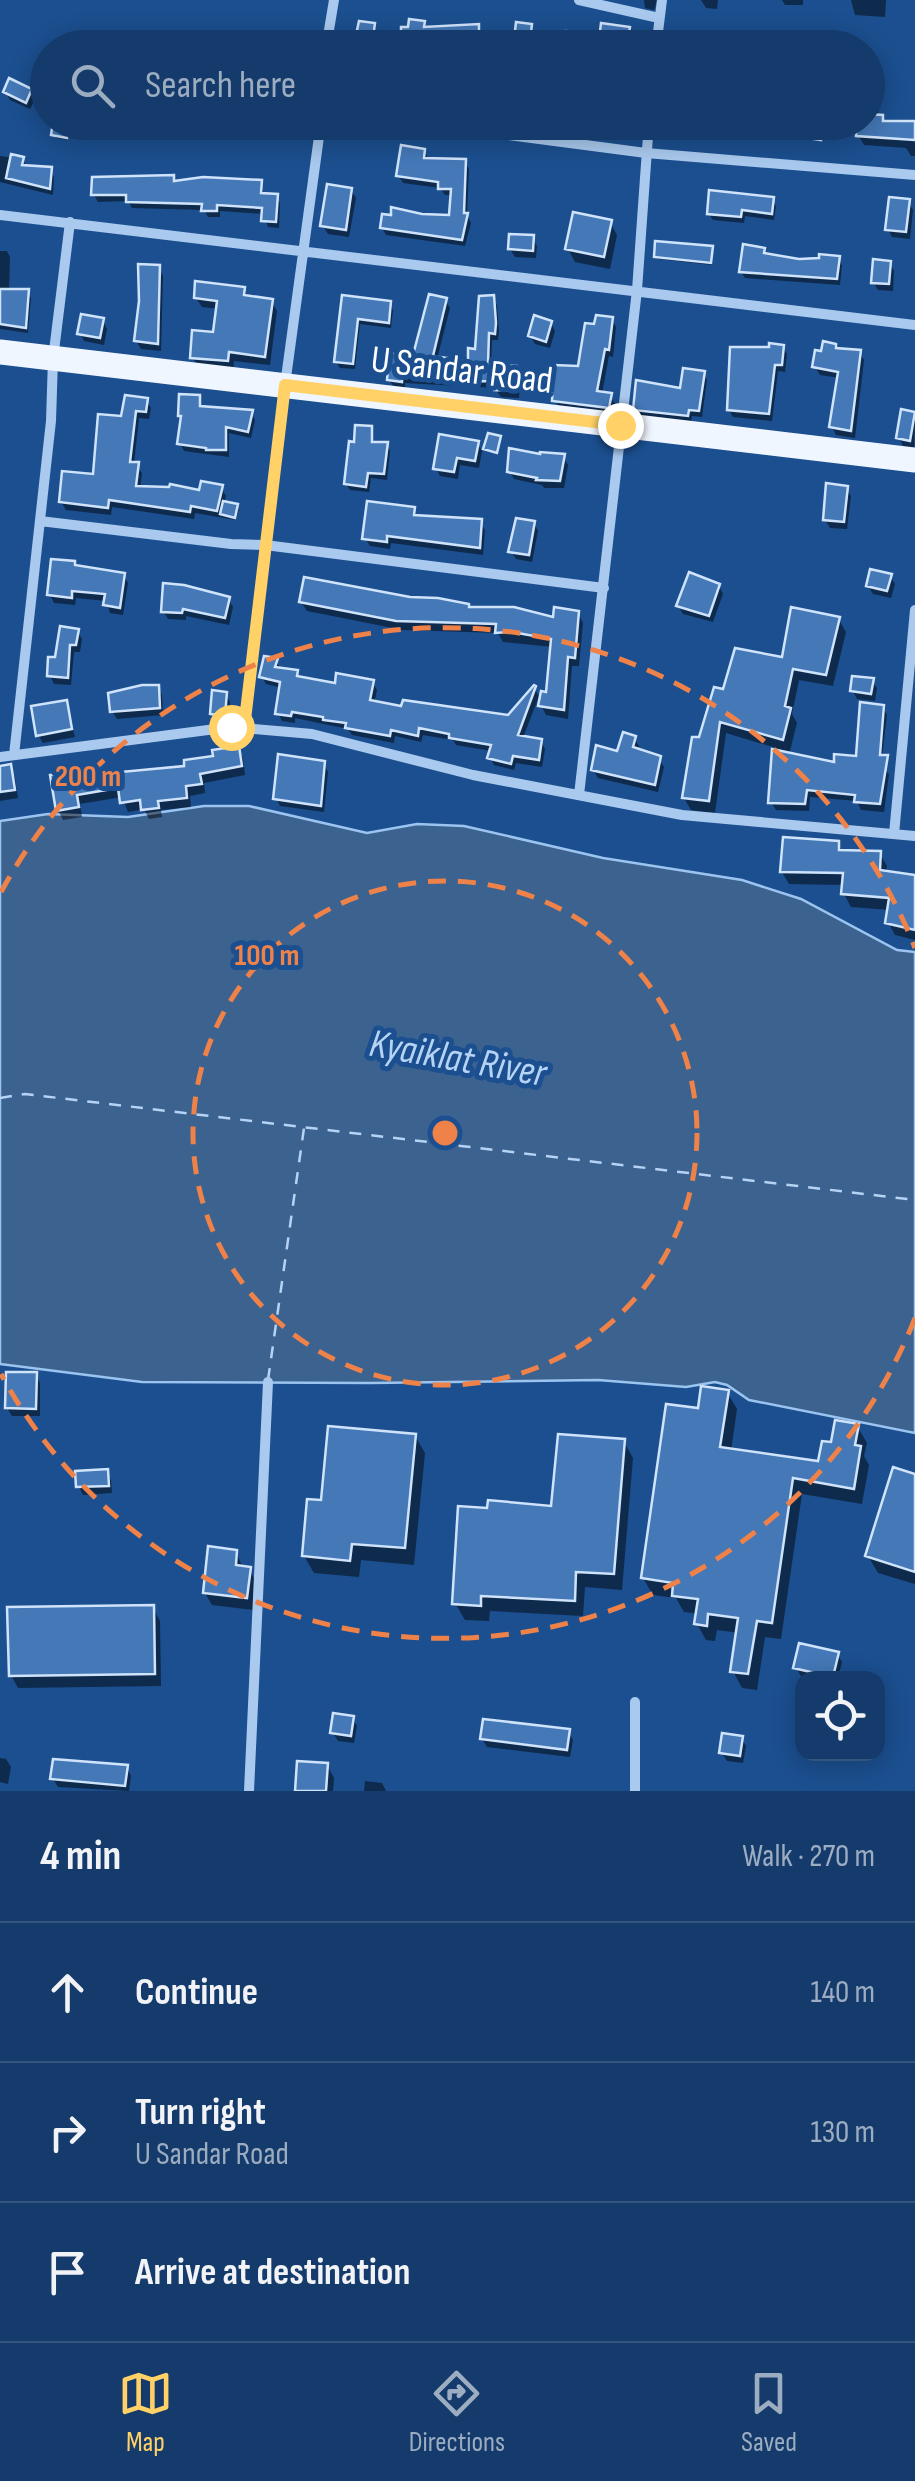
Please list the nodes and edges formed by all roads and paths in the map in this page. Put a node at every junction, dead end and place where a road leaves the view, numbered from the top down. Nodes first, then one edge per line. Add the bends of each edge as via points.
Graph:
1 (334, 0) edge
2 (579, 0) edge
3 (662, 0) edge
4 (659, 18) junction
5 (329, 30) edge
6 (658, 30) edge
7 (319, 140) edge
8 (547, 140) edge
9 (647, 140) edge
10 (646, 153) junction
11 (915, 176) edge
12 (0, 215) edge
13 (70, 222) junction
14 (303, 252) junction
15 (637, 290) junction
16 (915, 325) edge
17 (0, 352) edge
18 (53, 359) junction
19 (285, 385) junction
20 (620, 425) junction
21 (915, 460) edge
22 (40, 521) junction
23 (265, 545) junction
24 (604, 588) junction
25 (915, 610) edge
26 (244, 728) junction
27 (14, 755) junction
28 (0, 757) edge
29 (579, 795) junction
30 (894, 834) junction
31 (915, 836) edge
32 (268, 1382) dead end
33 (634, 1702) dead end
34 (249, 1791) edge
35 (635, 1791) edge

1 - 5 street
2 - 4 street
3 - 4 street
4 - 6 street
7 - 14 street
8 - 10 street
9 - 10 street
10 - 11 street
10 - 15 street
12 - 13 street
13 - 14 street
13 - 18 street
14 - 15 street
14 - 19 street
15 - 16 street
15 - 20 street
17 - 18 main road, U Sandar Road
18 - 19 main road, U Sandar Road
18 - 22 street
19 - 20 main road, U Sandar Road
19 - 23 street
20 - 21 main road, U Sandar Road
20 - 24 street
22 - 23 street
22 - 27 street
23 - 24 street
23 - 26 street
24 - 29 street
25 - 30 street
26 - 27 street
26 - 29 street via 312,734
27 - 28 street
29 - 30 street via 682,814
30 - 31 street
32 - 34 street
33 - 35 street

